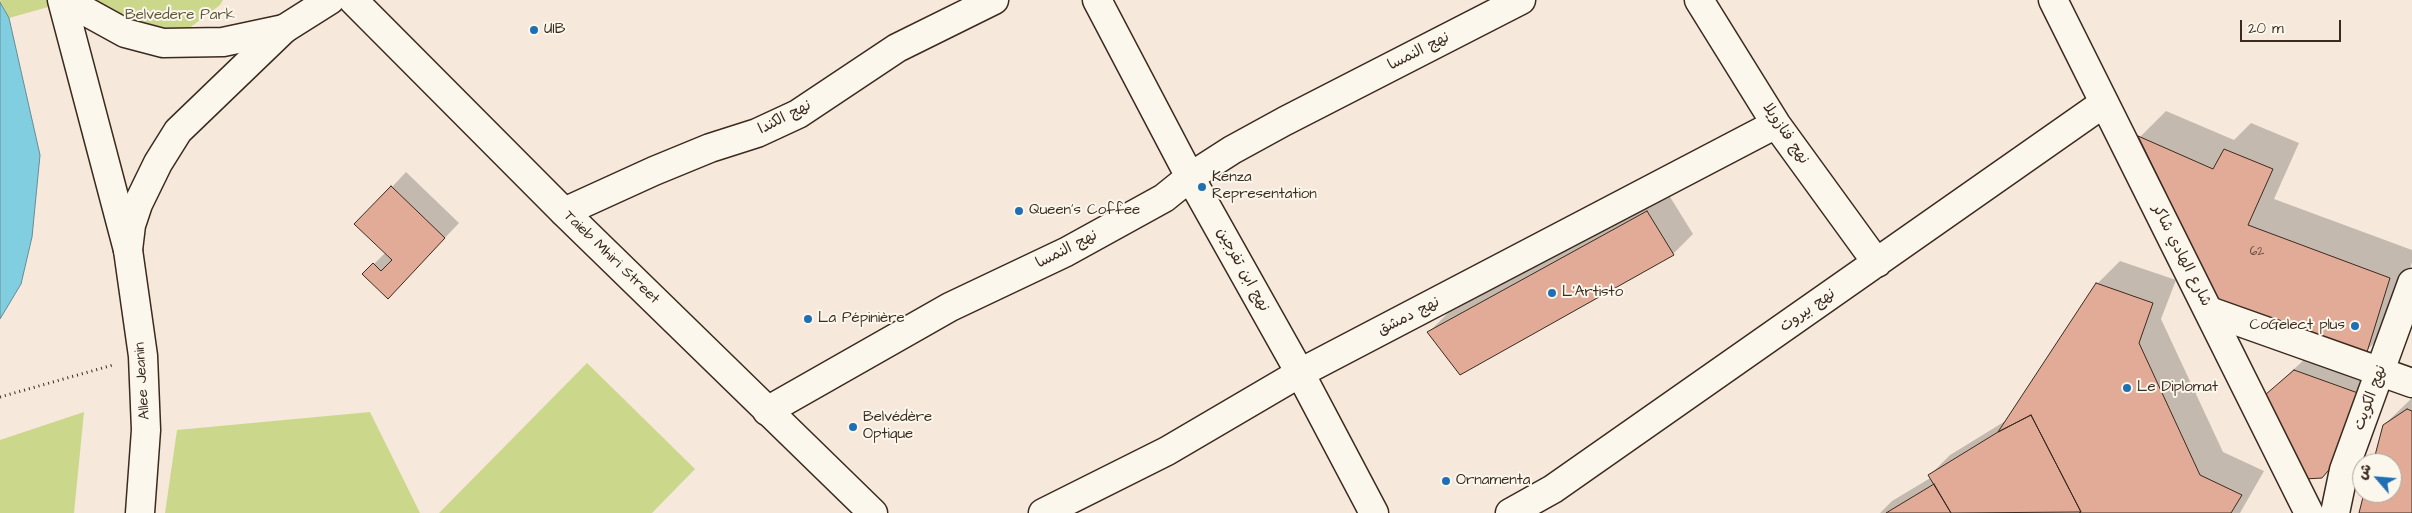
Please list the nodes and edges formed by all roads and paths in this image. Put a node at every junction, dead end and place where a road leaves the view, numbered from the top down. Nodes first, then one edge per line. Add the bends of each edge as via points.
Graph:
1 (63, 0) edge
2 (330, 0) edge
3 (353, 0) edge
4 (994, 0) edge
5 (1097, 0) edge
6 (1521, 0) edge
7 (1699, 0) edge
8 (2053, 0) edge
9 (284, 29) junction
10 (2104, 103) junction
11 (1776, 124) junction
12 (1190, 177) junction
13 (564, 212) junction
14 (128, 250) junction
15 (1877, 263) junction
16 (2412, 284) edge
17 (2209, 311) junction
18 (143, 356) junction
19 (2381, 371) junction
20 (1300, 373) junction
21 (2412, 382) edge
22 (0, 397) edge
23 (768, 411) junction
24 (140, 513) edge
25 (873, 513) edge
26 (1043, 513) edge
27 (1374, 513) edge
28 (1510, 513) edge
29 (2309, 513) edge
30 (2335, 513) edge

1 - 9 street via 125,32 163,43 223,42
1 - 14 street
2 - 9 street
3 - 13 street, Taieb Mhiri Street
4 - 13 street, نهج الكندا via 897,48 798,114 757,133 694,154
5 - 12 street, نهج ابن تفرجين
6 - 12 street, نهج النمسا via 1285,121
7 - 11 street, نهج فنازويلا
8 - 10 street, شارع الهادي شاكر
9 - 14 street via 178,131 138,204
10 - 15 street, نهج بيروت
10 - 17 street, شارع الهادي شاكر
11 - 15 street, نهج فنازويلا
11 - 20 street, نهج دمشق
12 - 20 street, نهج ابن تفرجين
12 - 23 street, نهج النمسا via 1164,198 1066,252 950,307
13 - 23 street, Taieb Mhiri Street
14 - 18 street, Allee Jeanin
15 - 28 street, نهج بيروت via 1553,488
16 - 19 street, نهج الكويت
17 - 19 street
17 - 29 street, شارع الهادي شاكر
18 - 22 path
18 - 24 street, Allee Jeanin via 146,430
19 - 21 street
19 - 30 street, نهج الكويت via 2344,470
20 - 26 street, نهج دمشق via 1167,450
20 - 27 street, نهج ابن تفرجين
23 - 25 street, Taieb Mhiri Street

